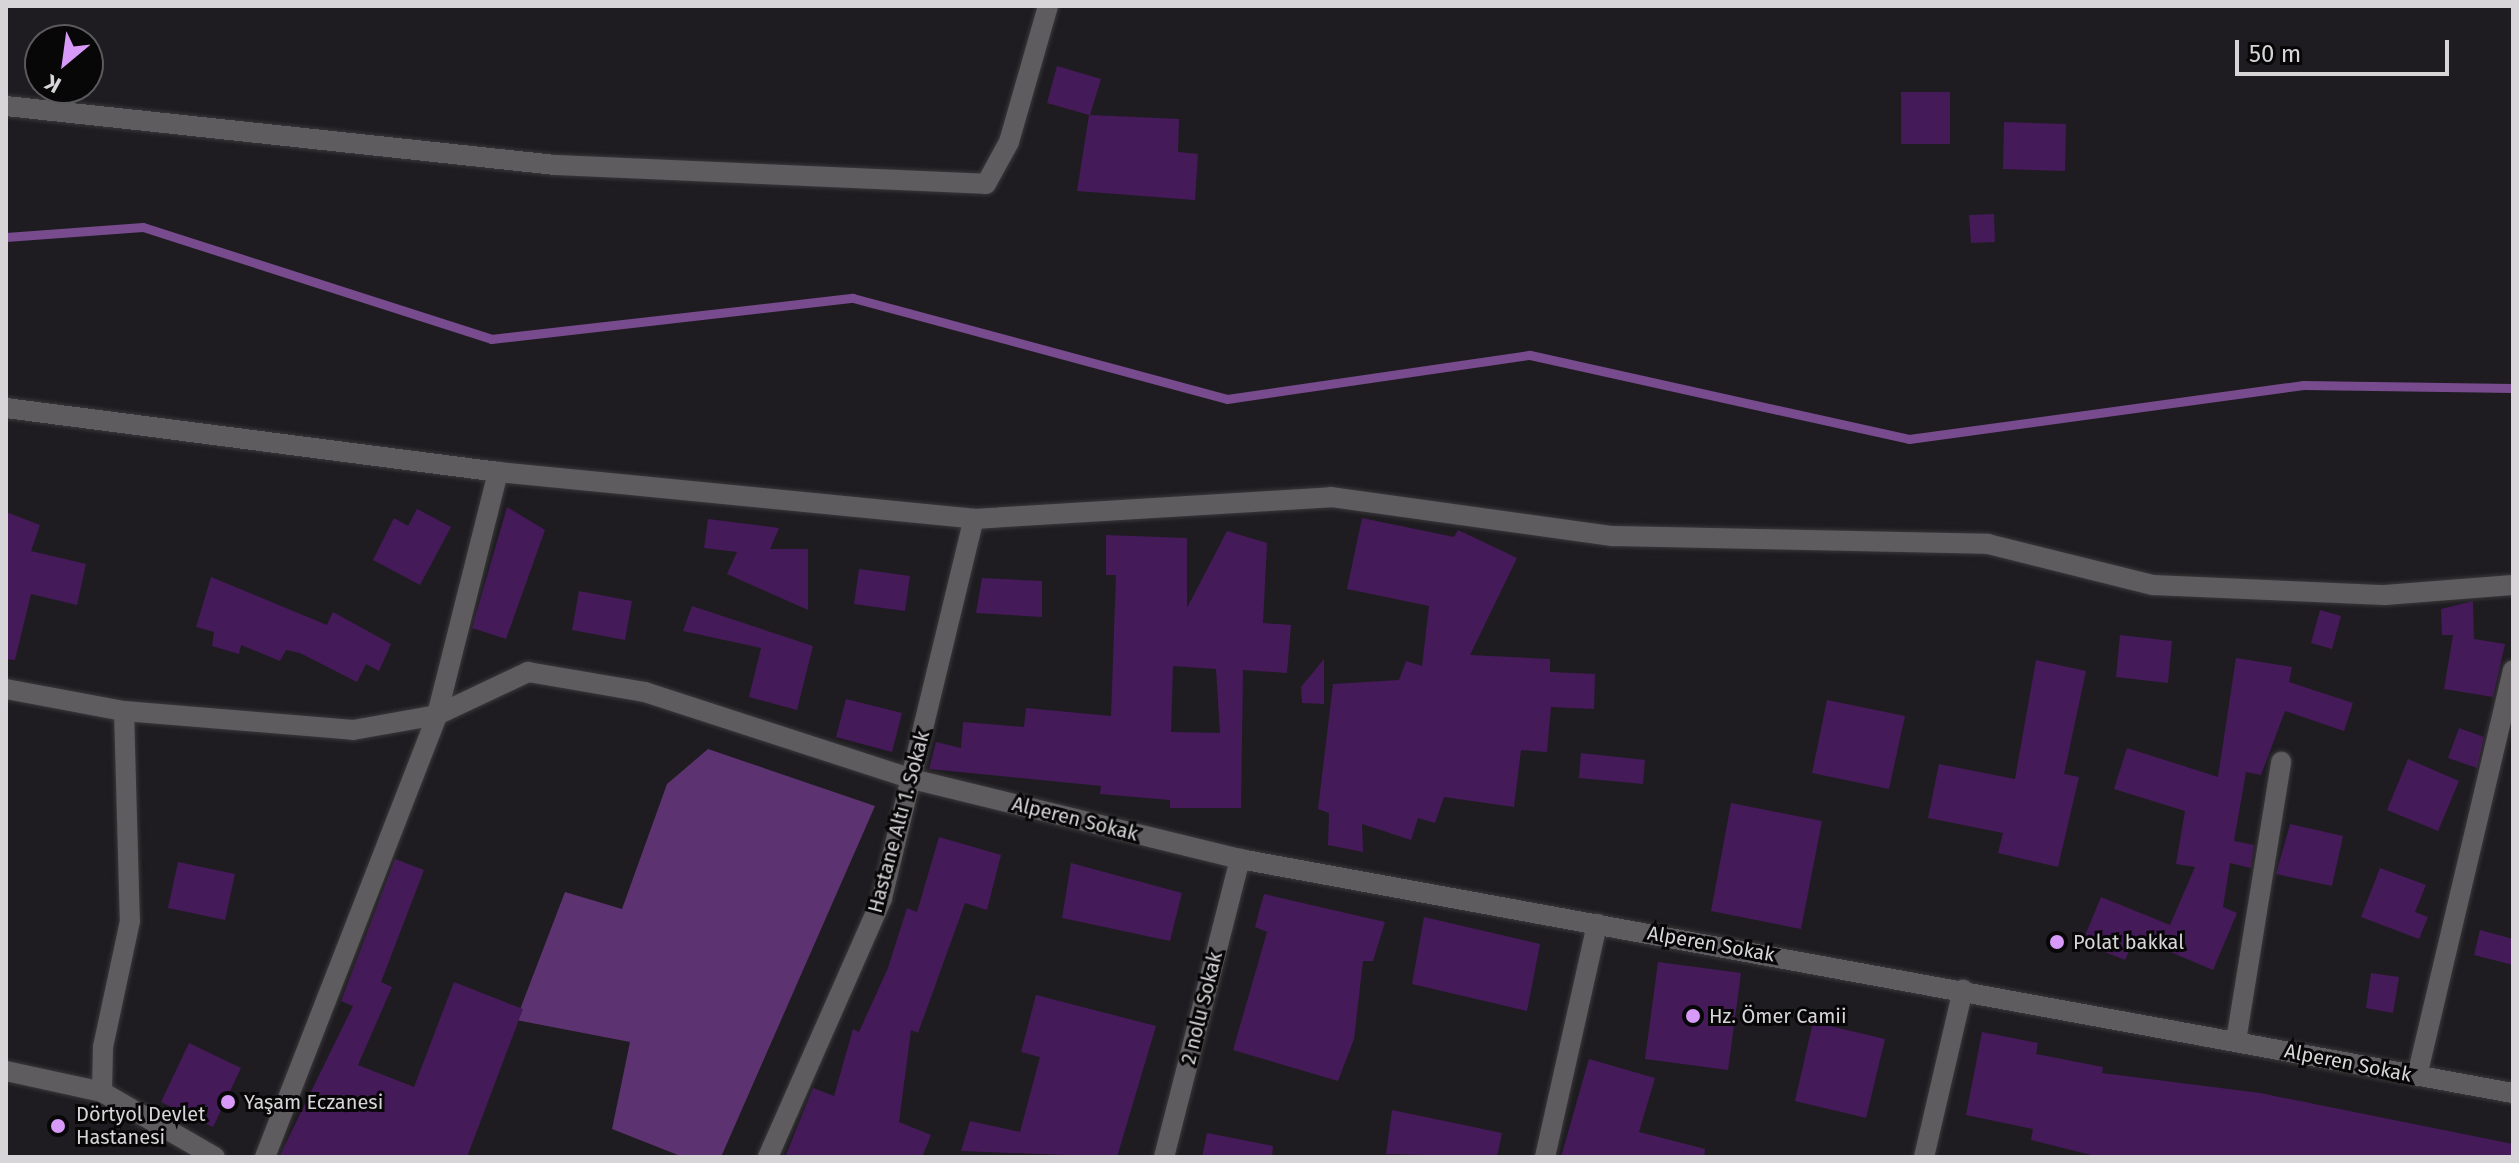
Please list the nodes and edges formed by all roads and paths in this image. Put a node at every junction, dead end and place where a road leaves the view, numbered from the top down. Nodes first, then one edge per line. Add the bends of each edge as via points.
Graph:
1 (1048, 6) edge
2 (6, 106) edge
3 (6, 408) edge
4 (498, 472) junction
5 (974, 519) junction
6 (2513, 585) edge
7 (2513, 670) edge
8 (6, 689) edge
9 (124, 711) junction
10 (437, 715) junction
11 (2281, 762) dead end
12 (912, 779) junction
13 (1240, 859) junction
14 (1597, 924) junction
15 (1963, 989) junction
16 (2236, 1041) junction
17 (6, 1071) edge
18 (2417, 1076) junction
19 (102, 1092) junction
20 (2513, 1093) edge
21 (215, 1157) edge
22 (265, 1157) edge
23 (768, 1157) edge
24 (1164, 1157) edge
25 (1545, 1157) edge
26 (1924, 1157) edge

1 - 2 street via 1009,142 986,184 555,165
3 - 4 street
4 - 5 street
4 - 10 street
5 - 6 street via 1331,497 1613,536 1988,544 2153,585 2385,595
5 - 12 street, Hastane Altı 1. Sokak
7 - 18 street
8 - 9 street, Alperen Sokak
9 - 10 street, Alperen Sokak via 353,730
9 - 19 street via 131,895
10 - 12 street, Alperen Sokak via 528,672 645,692
10 - 22 street
11 - 16 street
12 - 13 street, Alperen Sokak
12 - 23 street, Hastane Altı 1. Sokak via 882,898
13 - 14 street, Alperen Sokak
13 - 24 street, 2 nolu Sokak
14 - 15 street, Alperen Sokak
14 - 25 street
15 - 16 street, Alperen Sokak
15 - 26 street
16 - 18 street, Alperen Sokak
17 - 19 street
18 - 20 street, Alperen Sokak
19 - 21 street

